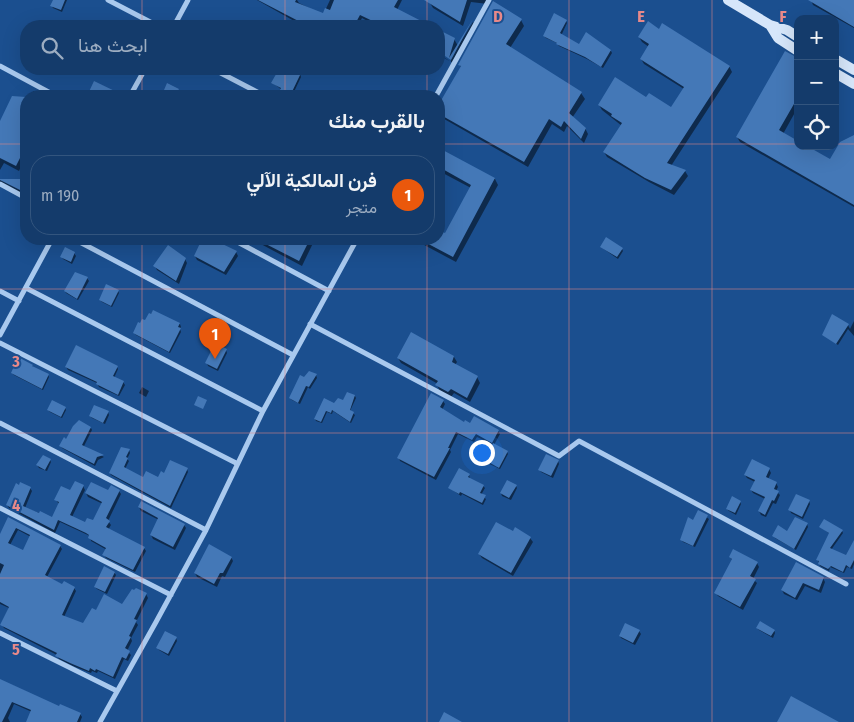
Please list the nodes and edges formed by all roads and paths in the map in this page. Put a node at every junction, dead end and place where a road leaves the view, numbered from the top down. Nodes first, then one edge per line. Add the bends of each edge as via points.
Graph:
1 (108, 0) edge
2 (188, 0) edge
3 (489, 0) edge
4 (728, 0) edge
5 (146, 20) edge
6 (177, 20) edge
7 (770, 25) junction
8 (794, 34) edge
9 (794, 48) edge
10 (837, 60) edge
11 (0, 66) edge
12 (854, 70) edge
13 (142, 75) edge
14 (225, 75) edge
15 (839, 75) edge
16 (854, 84) edge
17 (45, 90) edge
18 (133, 90) edge
19 (253, 90) edge
20 (439, 90) edge
21 (0, 184) edge
22 (20, 195) edge
23 (49, 245) edge
24 (85, 245) edge
25 (243, 245) edge
26 (354, 245) edge
27 (26, 288) junction
28 (0, 291) edge
29 (329, 291) junction
30 (19, 301) junction
31 (310, 324) junction
32 (0, 335) edge
33 (0, 343) edge
34 (293, 355) junction
35 (263, 411) junction
36 (0, 423) edge
37 (236, 463) junction
38 (0, 508) edge
39 (206, 530) junction
40 (846, 584) dead end
41 (171, 595) junction
42 (0, 633) edge
43 (117, 691) junction
44 (100, 722) edge

1 - 5 street
2 - 6 street
3 - 20 street
4 - 7 main road
7 - 8 main road
7 - 9 main road via 778,38
10 - 12 main road
11 - 17 street
13 - 18 street
14 - 19 street
15 - 16 main road
21 - 22 street
23 - 27 street
24 - 34 street
25 - 29 street
26 - 29 street
27 - 30 street
27 - 35 street
28 - 30 street
29 - 31 street
30 - 32 street
31 - 34 street
31 - 40 street via 559,456 579,441
33 - 37 street
34 - 35 street
35 - 37 street
36 - 39 street
37 - 39 street
38 - 41 street
39 - 41 street
41 - 43 street
42 - 43 street
43 - 44 street

